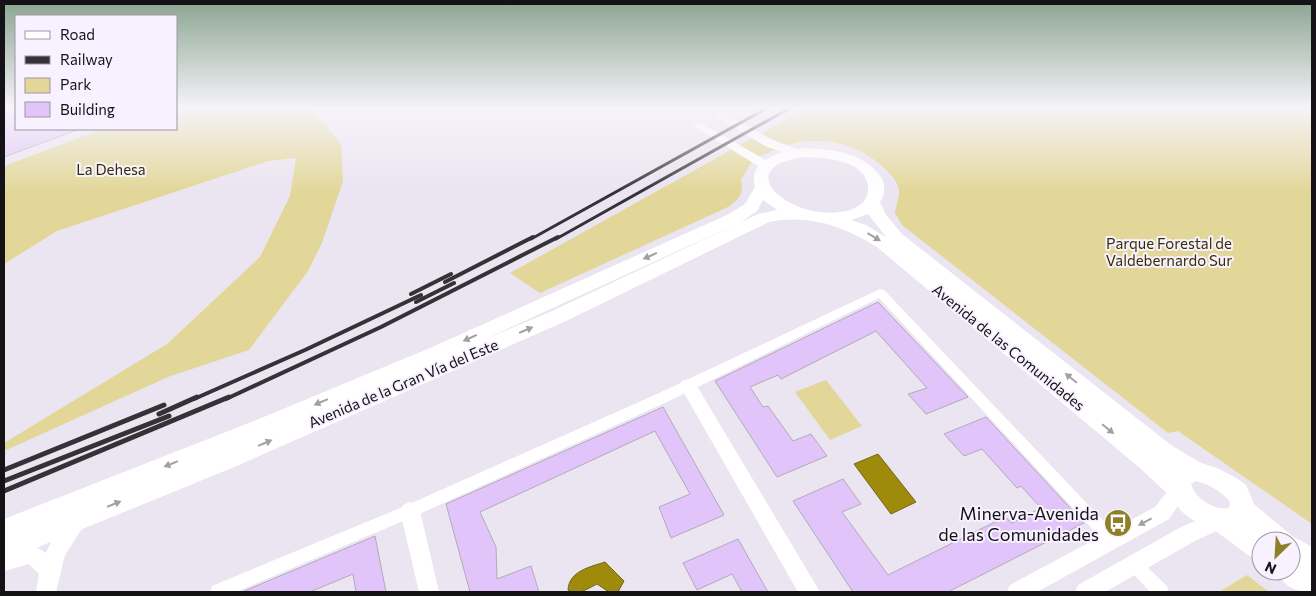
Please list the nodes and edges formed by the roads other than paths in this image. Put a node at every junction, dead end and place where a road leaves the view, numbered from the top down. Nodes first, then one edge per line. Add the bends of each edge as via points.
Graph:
1 (717, 136) edge
2 (757, 136) edge
3 (793, 152) junction
4 (767, 166) junction
5 (763, 187) junction
6 (872, 203) junction
7 (799, 214) junction
8 (829, 218) junction
9 (688, 386) junction
10 (1194, 471) junction
11 (1180, 490) junction
12 (1242, 509) junction
13 (410, 511) junction
14 (79, 518) junction
15 (1220, 520) junction
16 (4, 530) edge
17 (1270, 531) edge
18 (1112, 540) junction
19 (1251, 543) edge
20 (4, 549) edge
21 (1301, 554) edge
22 (4, 561) edge
23 (1312, 562) edge
24 (1135, 565) junction
25 (50, 570) junction
26 (1301, 579) edge
27 (1312, 587) edge
28 (46, 592) edge
29 (218, 592) edge
30 (429, 592) edge
31 (810, 592) edge
32 (1017, 592) edge
33 (1085, 592) edge
34 (1161, 592) edge

1 - 4 street
2 - 3 street
3 - 4 street
3 - 6 street via 834,154 861,166 876,184
4 - 5 street
5 - 7 street via 778,204
5 -> 16 street, Avenida de la Gran Vía del Este via 751,207 726,222 376,379
6 - 8 street via 854,214
10 -> 6 street, Avenida de las Comunidades via 1163,452 896,238 878,217
7 - 8 street
14 -> 7 street, Avenida de la Gran Vía del Este via 224,461 559,316 764,218
8 -> 11 street, Avenida de las Comunidades via 883,243
9 - 13 street
9 - 18 street via 880,293
9 - 31 street
10 - 11 street via 1180,479
10 - 12 street via 1210,474 1226,483 1241,500
11 - 15 street via 1195,509
11 -> 18 street via 1162,513
12 - 15 street via 1233,520
12 - 17 street
13 - 29 street
13 - 30 street
14 - 20 street, Avenida de la Gran Vía del Este
14 - 25 street via 57,549
15 - 19 street
15 - 24 street via 1188,534
18 - 32 street
21 - 23 street
22 - 25 street via 32,554
24 - 33 street
24 - 34 street
25 - 28 street
26 - 27 street

